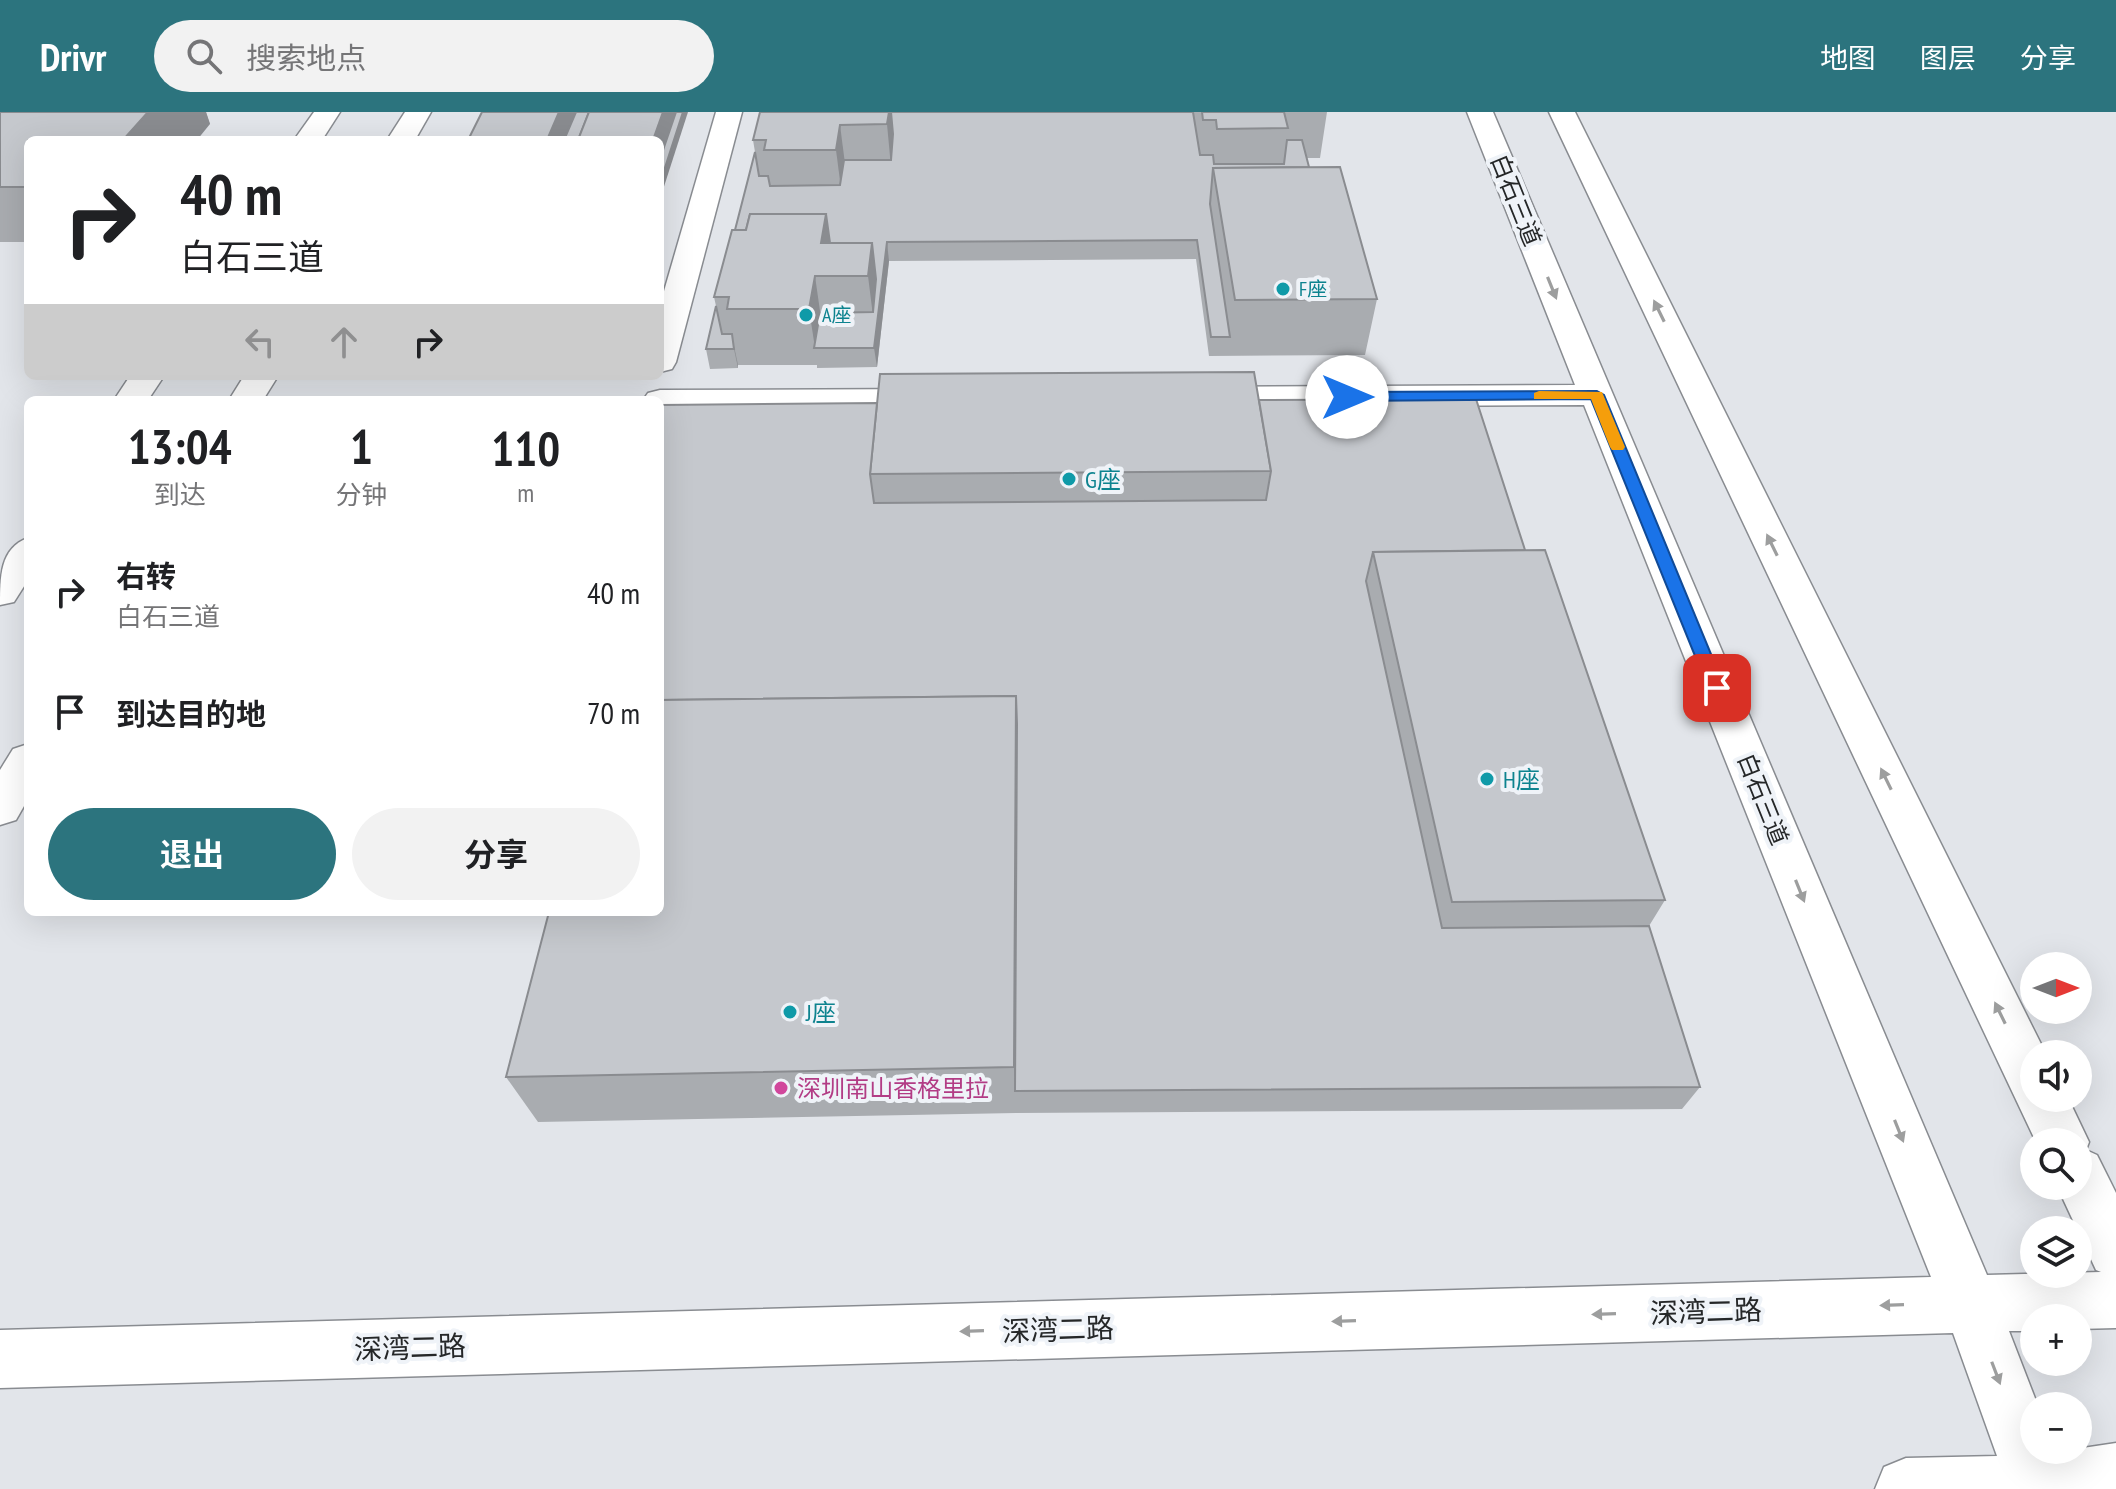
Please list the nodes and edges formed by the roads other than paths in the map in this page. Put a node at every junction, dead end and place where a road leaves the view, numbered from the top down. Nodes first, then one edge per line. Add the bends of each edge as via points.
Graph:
1 (327, 112) edge
2 (418, 112) edge
3 (729, 112) edge
4 (1480, 112) edge
5 (1562, 112) edge
6 (311, 136) edge
7 (403, 136) edge
8 (664, 348) edge
9 (1597, 395) junction
10 (1168, 398) edge
11 (977, 399) edge
12 (664, 400) edge
13 (24, 557) edge
14 (0, 592) edge
15 (24, 768) edge
16 (0, 808) edge
17 (2020, 1054) edge
18 (2091, 1200) edge
19 (2116, 1251) edge
20 (2116, 1300) edge
21 (1970, 1303) junction
22 (0, 1359) edge
23 (2116, 1473) edge
24 (2039, 1488) edge
25 (1906, 1489) edge

1 - 6 street
2 - 7 street
3 - 8 street
4 -> 9 street, 白石三道
17 -> 5 street
9 - 10 street
9 -> 21 street, 白石三道
11 - 12 street
13 - 14 street
15 - 16 street
18 - 19 street
20 - 21 street, 深湾二路
21 -> 22 street, 深湾二路
21 -> 24 street, 白石三道
23 - 24 street
24 - 25 street

